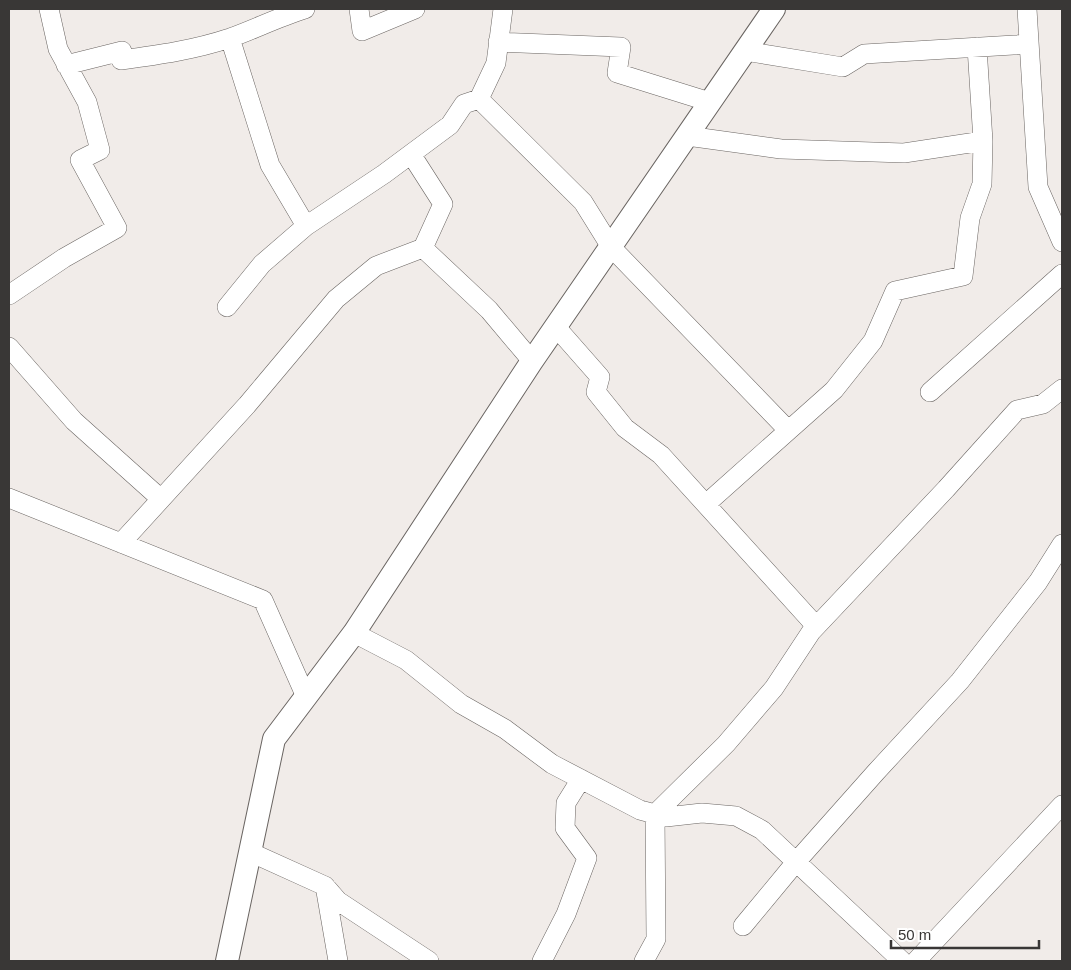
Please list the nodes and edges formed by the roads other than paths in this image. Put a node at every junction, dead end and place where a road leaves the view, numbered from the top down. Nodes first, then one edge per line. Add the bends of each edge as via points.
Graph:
1 (49, 9) edge
2 (305, 9) edge
3 (359, 9) edge
4 (416, 9) edge
5 (503, 9) edge
6 (774, 9) edge
7 (1027, 9) edge
8 (230, 38) junction
9 (498, 42) junction
10 (1029, 44) junction
11 (977, 47) junction
12 (745, 51) junction
13 (66, 65) junction
14 (480, 99) junction
15 (710, 102) junction
16 (687, 136) junction
17 (983, 141) junction
18 (411, 154) junction
19 (306, 226) junction
20 (1062, 242) edge
21 (611, 247) junction
22 (423, 248) junction
23 (1062, 274) edge
24 (9, 295) edge
25 (227, 306) dead end
26 (556, 328) junction
27 (9, 347) edge
28 (532, 361) junction
29 (1062, 389) edge
30 (930, 392) dead end
31 (788, 430) junction
32 (9, 498) edge
33 (160, 499) junction
34 (706, 504) junction
35 (121, 543) junction
36 (1062, 544) edge
37 (816, 626) junction
38 (354, 633) junction
39 (306, 697) junction
40 (581, 779) junction
41 (1062, 805) edge
42 (655, 814) junction
43 (250, 852) junction
44 (796, 862) junction
45 (325, 886) junction
46 (743, 926) dead end
47 (227, 961) edge
48 (338, 961) edge
49 (429, 961) edge
50 (542, 961) edge
51 (644, 961) edge
52 (902, 961) edge
53 (916, 961) edge

1 - 13 street via 58,49
2 - 8 street
3 - 4 street via 362,31
5 - 9 street
6 - 12 street
7 - 10 street
8 - 13 street via 178,52 121,60 122,51
8 - 19 street via 270,166
9 - 14 street via 496,63
9 - 15 street via 621,47 617,73
10 - 11 street
10 - 20 street via 1038,187
11 - 12 street via 864,54 843,67
11 - 17 street
12 - 15 street
13 - 24 street via 87,102 100,150 80,160 116,228
14 - 18 street via 464,104 450,125
14 - 21 street via 583,202
15 - 16 street
16 - 17 street via 781,149 904,153
16 - 21 street
17 - 31 street via 982,184 970,218 963,276 895,291 873,342 834,390
18 - 19 street
18 - 22 street via 443,204
19 - 25 street via 262,264
21 - 26 street
21 - 31 street
22 - 28 street via 489,310
22 - 33 street via 376,266 336,299 247,405
23 - 30 street
26 - 28 street
26 - 34 street via 600,377 596,392 625,428 661,455
27 - 33 street via 74,421
28 - 38 street
29 - 37 street via 1043,404 1017,410
31 - 34 street
32 - 35 street
33 - 35 street
34 - 37 street
35 - 39 street via 263,600
36 - 44 street via 1038,582 960,681
37 - 42 street via 774,688 726,744
38 - 39 street
38 - 40 street via 406,660 462,704 505,729 552,764
39 - 43 street via 274,739
40 - 42 street via 640,810
40 - 50 street via 566,803 565,828 587,858 566,914
41 - 53 street
42 - 44 street via 666,817 702,813 736,816 762,830
42 - 51 street via 656,939
43 - 45 street
43 - 47 street
44 - 46 street
44 - 52 street
45 - 48 street
45 - 49 street via 338,900

